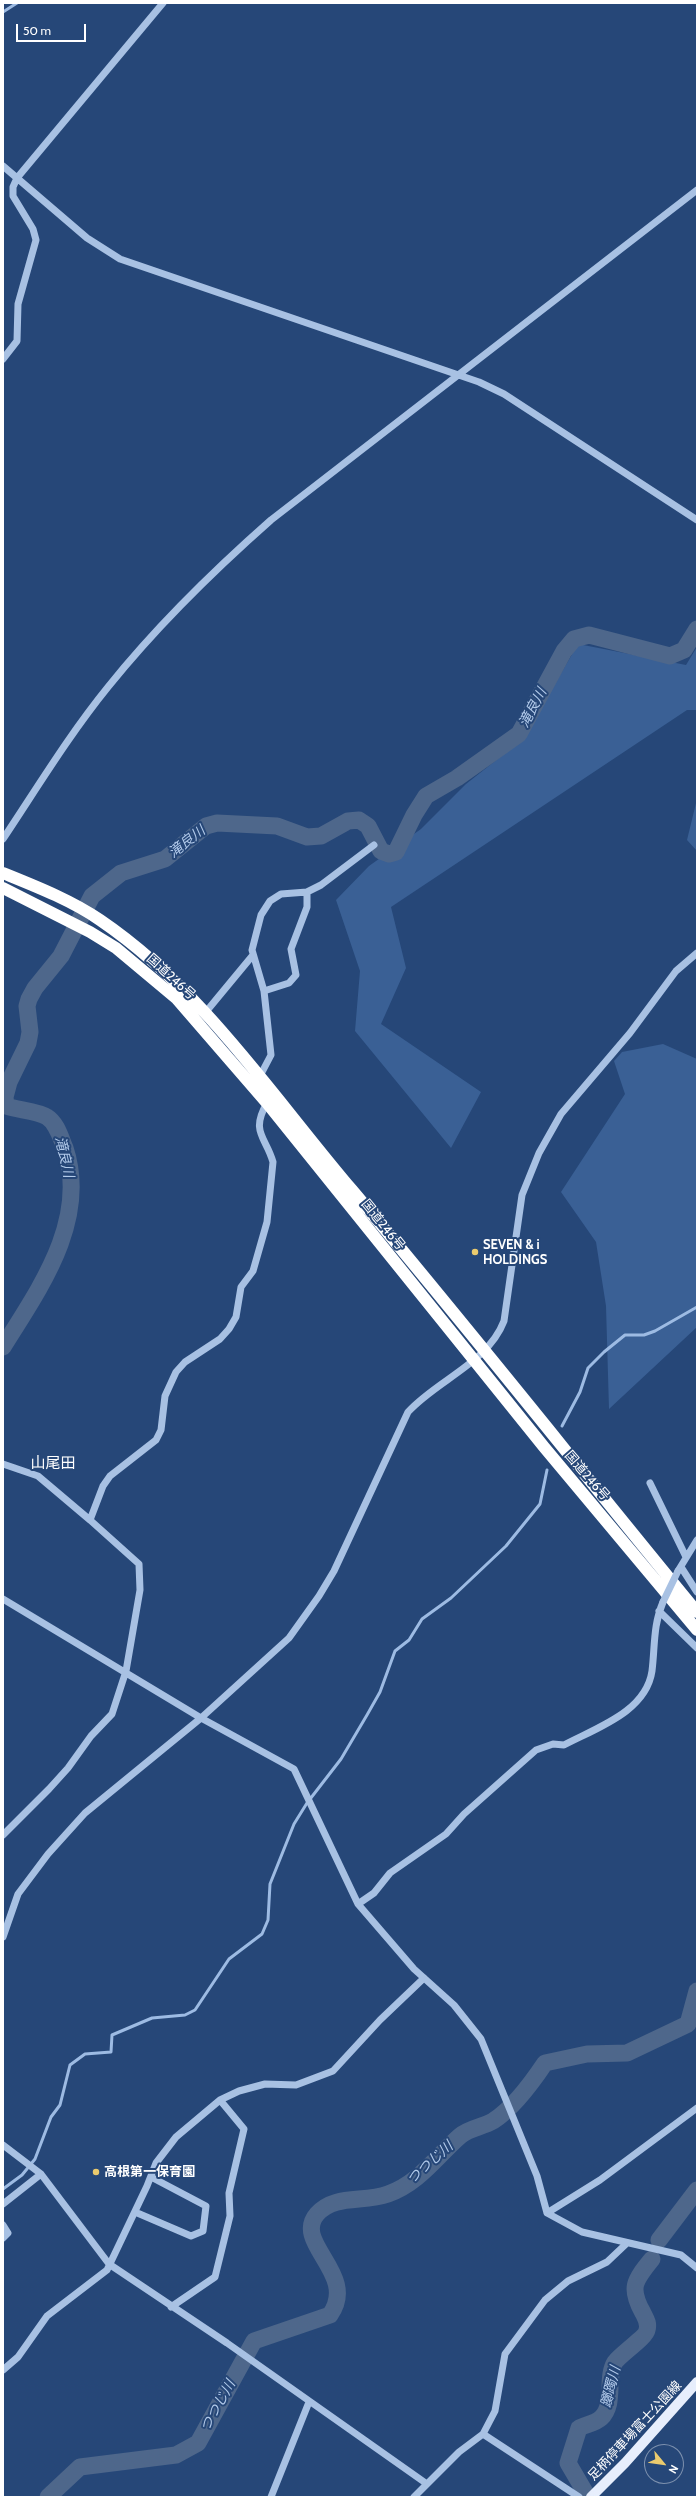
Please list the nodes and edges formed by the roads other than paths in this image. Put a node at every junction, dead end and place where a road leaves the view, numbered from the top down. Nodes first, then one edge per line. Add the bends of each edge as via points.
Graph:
1 (163, 3) edge
2 (3, 166) edge
3 (17, 178) junction
4 (697, 190) edge
5 (3, 359) edge
6 (458, 374) junction
7 (697, 520) edge
8 (3, 839) edge
9 (374, 845) dead end
10 (3, 873) edge
11 (3, 888) edge
12 (307, 892) junction
13 (697, 953) edge
14 (253, 955) junction
15 (264, 991) junction
16 (206, 1013) junction
17 (260, 1076) junction
18 (267, 1103) junction
19 (486, 1349) junction
20 (475, 1358) junction
21 (3, 1464) edge
22 (650, 1483) dead end
23 (90, 1520) junction
24 (697, 1540) edge
25 (686, 1558) junction
26 (679, 1569) junction
27 (697, 1592) edge
28 (3, 1599) edge
29 (659, 1611) junction
30 (697, 1612) edge
31 (697, 1630) edge
32 (697, 1648) edge
33 (126, 1671) junction
34 (201, 1718) junction
35 (3, 1835) edge
36 (358, 1904) junction
37 (3, 1937) edge
38 (424, 1978) junction
39 (220, 2100) junction
40 (697, 2108) edge
41 (3, 2145) edge
42 (38, 2172) junction
43 (150, 2177) junction
44 (3, 2204) edge
45 (135, 2212) junction
46 (547, 2213) junction
47 (3, 2225) edge
48 (3, 2238) edge
49 (626, 2244) junction
50 (109, 2264) junction
51 (697, 2268) edge
52 (171, 2307) junction
53 (3, 2370) edge
54 (697, 2382) edge
55 (309, 2402) junction
56 (483, 2434) junction
57 (427, 2484) junction
58 (272, 2497) edge
59 (414, 2497) edge
60 (579, 2497) edge
61 (591, 2497) edge

1 - 3 street
2 - 3 street
3 - 5 street via 13,196 33,229 36,240 18,304 17,341
3 - 6 street via 87,238 120,259
4 - 6 street
6 - 7 street via 504,394
6 - 8 street via 271,520 179,605 102,694
9 - 12 street
10 - 16 highway, 国道246号 via 60,898 97,918 137,946 165,970
11 - 18 highway, 国道246号 via 52,911 122,953 177,999
12 - 14 street via 281,894 270,901 261,915
12 - 15 street via 307,907 291,949 296,975 289,983
13 - 19 street via 676,971 630,1033 561,1114 540,1153 522,1195 504,1321 498,1336
14 - 15 street
14 - 16 street
15 - 17 street via 271,1054
16 - 17 highway, 国道246号
17 - 19 highway, 国道246号
18 - 20 highway, 国道246号
18 - 23 street via 258,1127 273,1162 267,1222 255,1264 241,1287 236,1317 220,1339 176,1372 165,1396 161,1430 156,1440 110,1476 103,1486
19 - 20 street
19 - 30 highway, 国道246号
20 - 31 highway, 国道246号 via 544,1446
20 - 34 street via 418,1401 408,1412 334,1571 319,1596 278,1649 229,1690
21 - 23 street via 38,1476
22 - 25 street
23 - 33 street via 139,1564 140,1590
24 - 25 street
25 - 26 street
26 - 27 street
26 - 29 street, bridge
28 - 33 street
29 - 32 street
29 - 36 street via 655,1624 649,1683 633,1708 564,1744 553,1744 536,1750 464,1814 446,1834 390,1873 374,1893
33 - 34 street
33 - 35 street via 112,1714 91,1736 68,1768
34 - 36 street via 294,1769
34 - 37 street via 85,1813 48,1854 18,1894
36 - 38 street
38 - 39 street via 385,2014 332,2071 296,2086 265,2084 239,2091
38 - 46 street via 454,2004 481,2039 537,2176
39 - 43 street via 176,2137 156,2163
39 - 52 street via 244,2129 229,2193 230,2216 215,2277
40 - 46 street via 600,2180
41 - 42 street
42 - 44 street
42 - 50 street
43 - 45 street
43 - 45 street via 206,2206 203,2231 191,2236
45 - 50 street
46 - 49 street via 582,2232
47 - 48 street via 8,2233
49 - 51 street via 681,2255
49 - 56 street via 607,2262 568,2282 545,2300 524,2326 505,2354 495,2411
50 - 52 street
50 - 53 street via 107,2270 47,2316 18,2356
52 - 55 street via 239,2351
54 - 61 main road, 足柄停車場富士公園線
55 - 57 street
55 - 58 street
56 - 57 street via 458,2452
56 - 60 street
57 - 59 street

